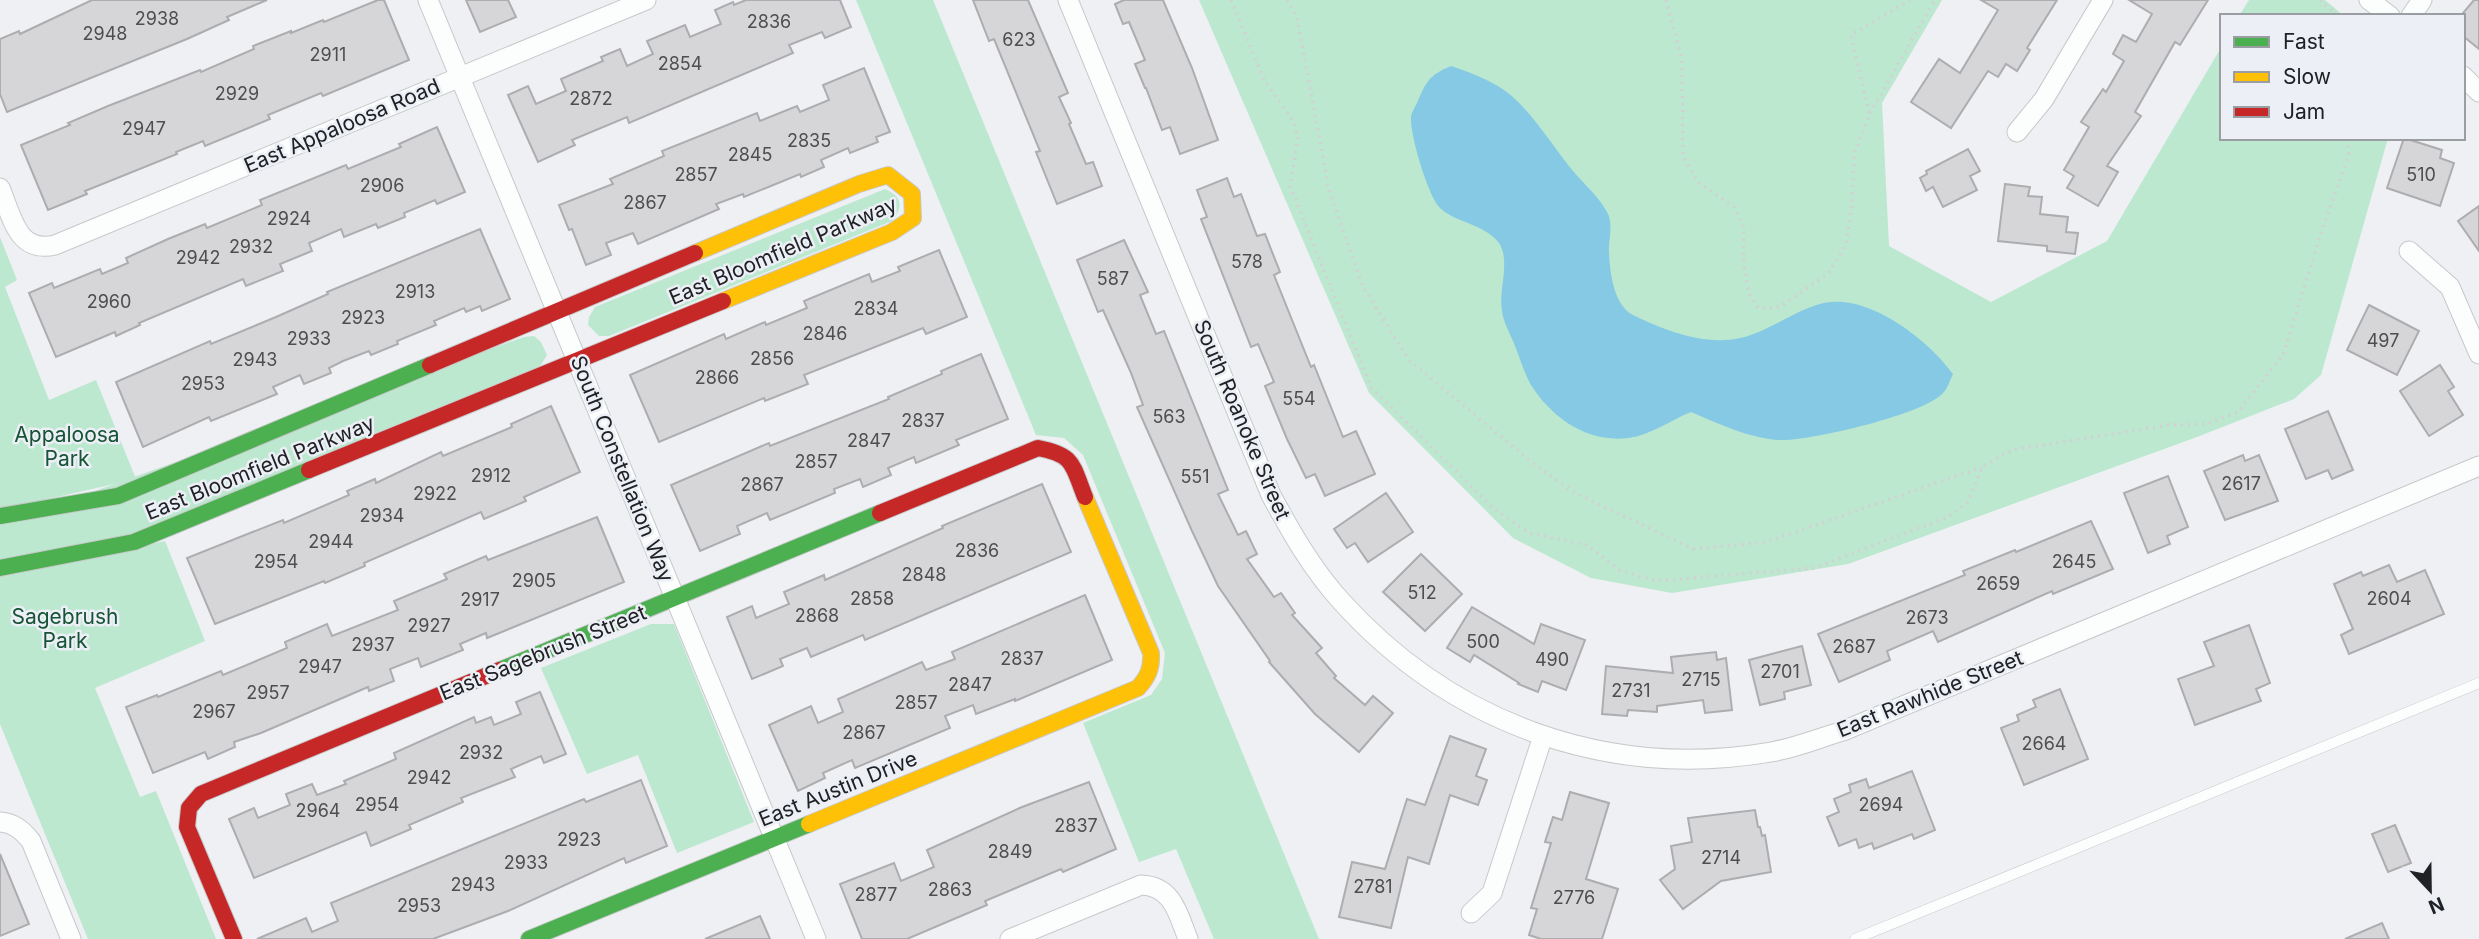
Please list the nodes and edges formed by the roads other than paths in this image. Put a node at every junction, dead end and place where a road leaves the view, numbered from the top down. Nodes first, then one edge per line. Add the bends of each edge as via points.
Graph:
1 (428, 0) edge
2 (646, 0) edge
3 (1068, 0) edge
4 (2103, 0) edge
5 (2369, 0) edge
6 (2386, 14) edge
7 (460, 77) junction
8 (2465, 78) edge
9 (2479, 92) edge
10 (2018, 132) dead end
11 (0, 188) edge
12 (2409, 251) dead end
13 (556, 310) junction
14 (2479, 354) edge
15 (578, 361) junction
16 (2479, 466) edge
17 (0, 516) edge
18 (0, 568) edge
19 (675, 599) junction
20 (1153, 666) joint
21 (2479, 683) edge
22 (1543, 736) junction
23 (7, 824) edge
24 (774, 838) junction
25 (1471, 914) dead end
26 (71, 939) edge
27 (234, 939) edge
28 (529, 939) edge
29 (816, 939) edge
30 (1010, 939) edge
31 (1188, 939) edge
32 (1855, 939) edge

1 - 7 street, South Constellation Way
2 - 7 street, East Appaloosa Road
3 - 22 street, South Roanoke Street via 1271,495 1316,570 1340,601 1416,671 1475,707
4 - 10 street via 2044,99
5 - 6 street
7 - 11 street, East Appaloosa Road via 55,245 36,246 20,235
7 - 13 street, South Constellation Way
8 - 9 street
12 - 14 street via 2450,287
13 - 15 street, South Constellation Way
13 - 15 street, East Bloomfield Parkway via 888,175 912,194 914,218 892,232
13 - 17 street, East Bloomfield Parkway via 118,496
15 - 18 street, East Bloomfield Parkway via 134,542
15 - 19 street, South Constellation Way
16 - 22 street, East Rawhide Street via 1843,731 1774,752 1662,759 1598,752
19 - 20 street, East Sagebrush Street via 1038,447 1070,460
19 - 24 street, South Constellation Way
19 - 27 street, East Sagebrush Street via 194,800 187,827
20 - 24 street, East Austin Drive via 1138,688
21 - 32 lane
22 - 25 street via 1492,893
23 - 26 street via 31,841
24 - 28 street, East Austin Drive
24 - 29 street, South Constellation Way
30 - 31 street via 1142,885 1168,895

